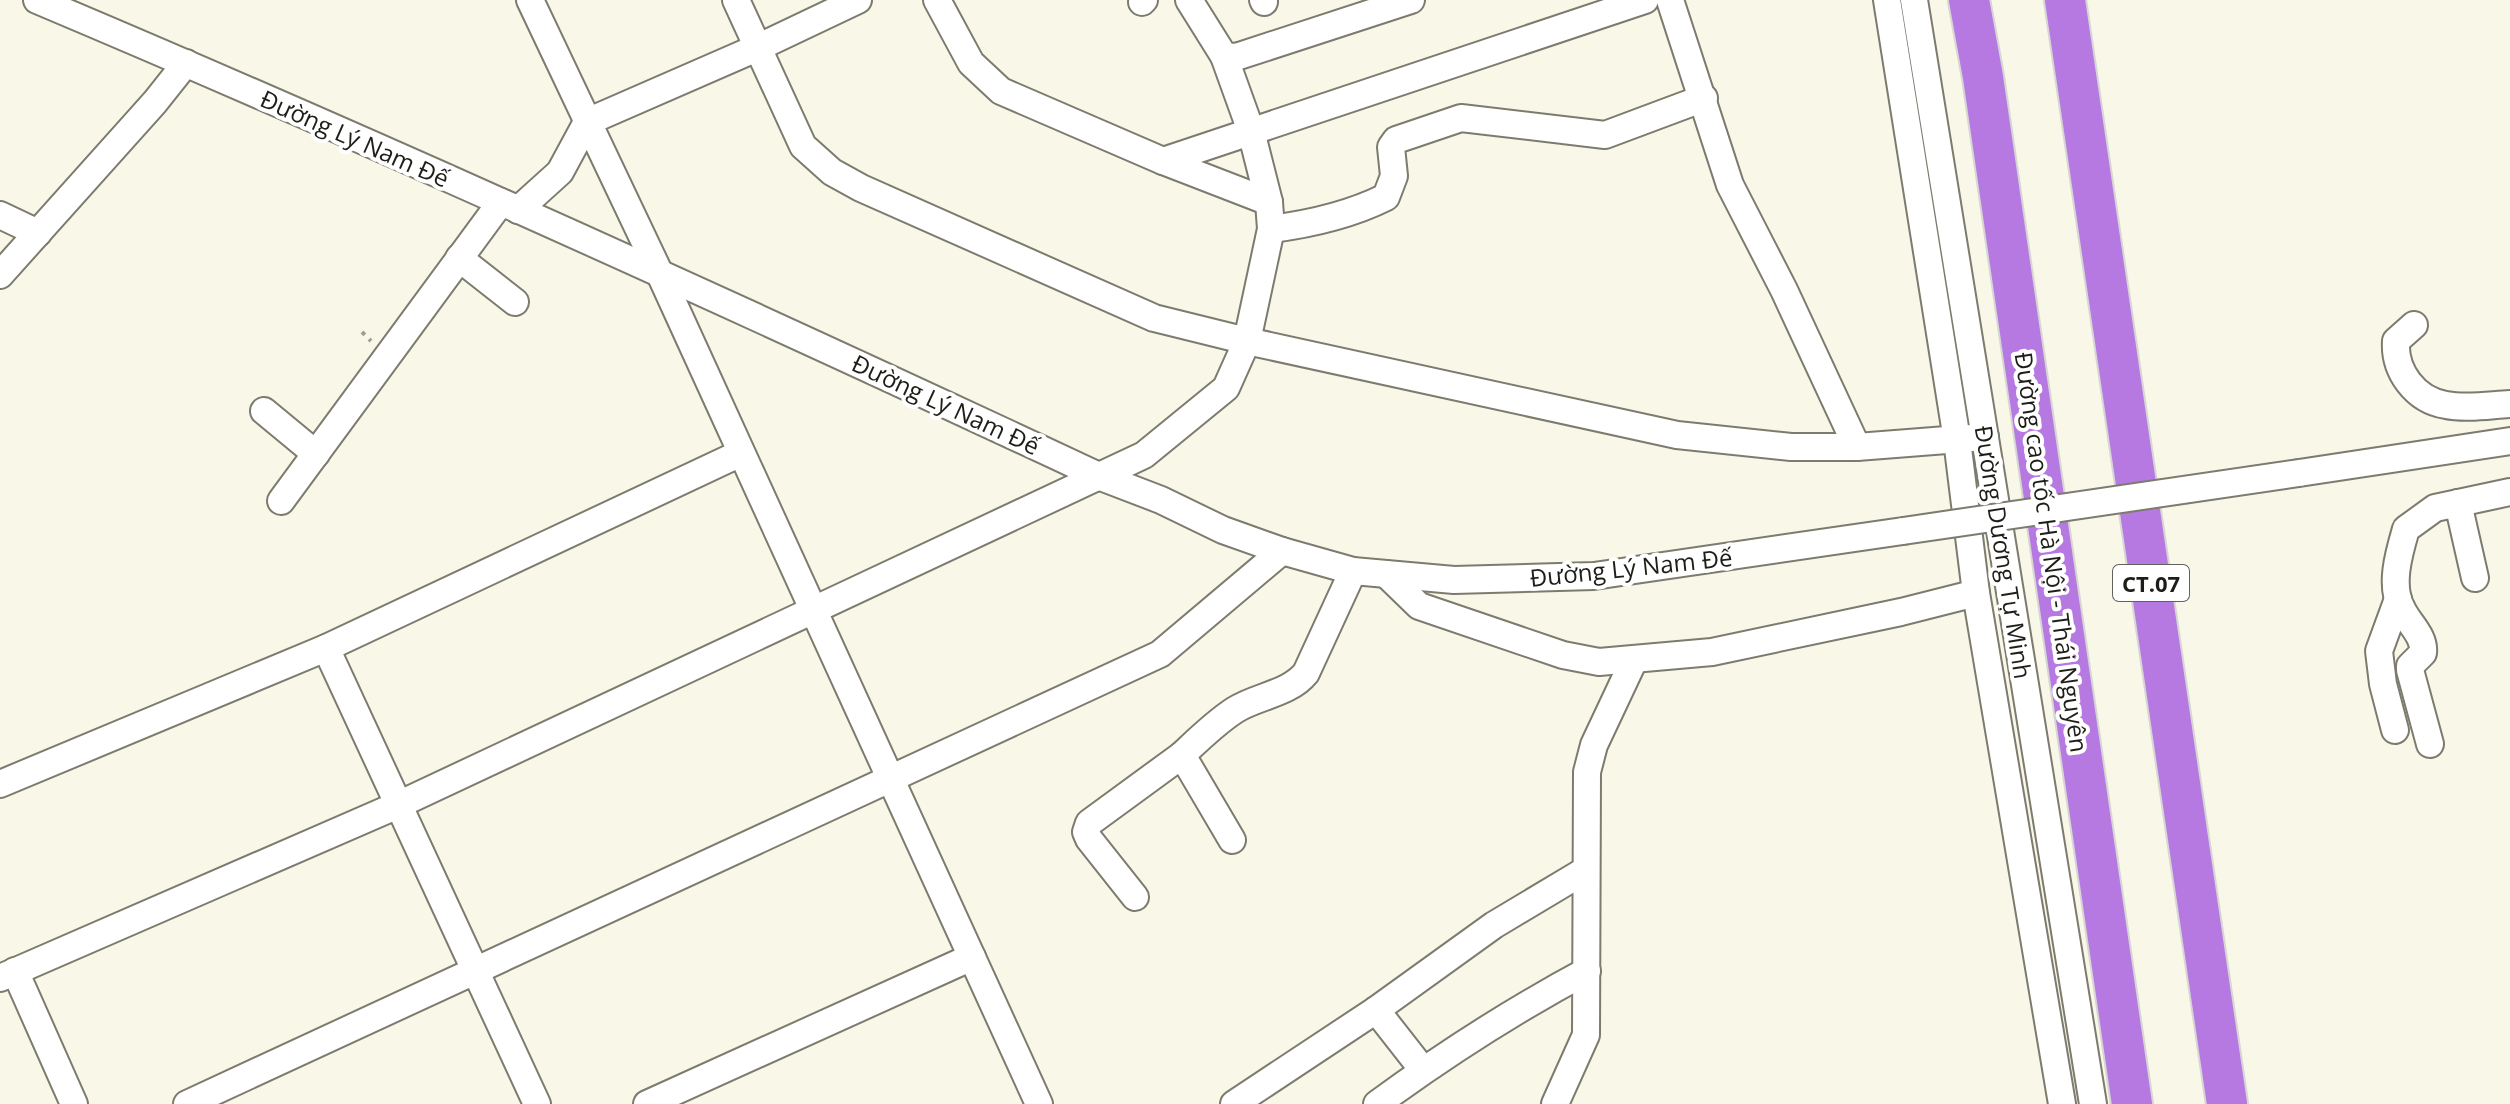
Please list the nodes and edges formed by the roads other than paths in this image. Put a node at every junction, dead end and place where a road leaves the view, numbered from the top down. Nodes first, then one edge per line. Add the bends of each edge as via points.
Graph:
1 (37, 0) edge
2 (530, 0) edge
3 (736, 0) edge
4 (858, 0) edge
5 (937, 0) edge
6 (1189, 0) edge
7 (1411, 0) edge
8 (1645, 0) edge
9 (1670, 0) edge
10 (1887, 0) edge
11 (1914, 0) edge
12 (1969, 0) edge
13 (2065, 0) edge
14 (759, 47) junction
15 (1224, 56) junction
16 (186, 63) junction
17 (1704, 98) junction
18 (587, 122) junction
19 (1251, 131) junction
20 (1163, 161) junction
21 (1269, 202) junction
22 (509, 206) junction
23 (0, 215) edge
24 (1271, 229) junction
25 (38, 233) junction
26 (459, 258) junction
27 (660, 274) junction
28 (0, 275) edge
29 (515, 302) dead end
30 (2414, 325) dead end
31 (1247, 341) junction
32 (2510, 404) edge
33 (264, 411) dead end
34 (1985, 437) junction
35 (1957, 440) junction
36 (2510, 441) edge
37 (1857, 447) junction
38 (741, 453) junction
39 (316, 454) junction
40 (1101, 477) junction
41 (2510, 492) edge
42 (281, 501) dead end
43 (2458, 503) junction
44 (1282, 551) junction
45 (1353, 571) junction
46 (1386, 574) junction
47 (2475, 578) dead end
48 (1976, 593) junction
49 (2398, 599) junction
50 (813, 611) junction
51 (326, 648) junction
52 (1634, 660) junction
53 (2395, 730) dead end
54 (2430, 744) dead end
55 (1182, 755) junction
56 (889, 777) junction
57 (0, 784) edge
58 (398, 805) junction
59 (1232, 840) dead end
60 (1586, 870) junction
61 (1135, 897) dead end
62 (972, 957) junction
63 (1587, 971) junction
64 (475, 972) junction
65 (8, 975) edge
66 (1376, 1010) junction
67 (1423, 1070) junction
68 (74, 1104) edge
69 (187, 1104) edge
70 (537, 1104) edge
71 (647, 1104) edge
72 (1039, 1104) edge
73 (1234, 1104) edge
74 (1377, 1104) edge
75 (1555, 1104) edge
76 (2062, 1104) edge
77 (2093, 1104) edge
78 (2132, 1104) edge
79 (2227, 1104) edge

1 - 16 street, Đường Lý Nam Đế
2 - 18 street
3 - 14 street
4 - 14 street
5 - 20 street via 971,63 1001,91
6 - 15 street
7 - 15 street via 1236,57
8 - 19 street
9 - 17 street
10 - 35 street, Đường Dương Tự Minh
11 - 34 street, Đường Dương Tự Minh
12 - 78 highway, Đường cao tốc Hà Nội - Thái Nguyên
13 - 79 highway, CT.07
14 - 18 street
14 - 31 street via 803,146 832,172 1154,318
15 - 19 street
16 - 22 street, Đường Lý Nam Đế
16 - 25 street
17 - 24 street via 1605,135 1461,118 1396,140 1391,147 1394,176 1386,197 1306,225
17 - 37 street via 1730,185
18 - 22 street via 560,172
18 - 27 street
19 - 20 street
19 - 21 street
20 - 21 street
21 - 24 street
22 - 26 street
22 - 27 street, Đường Lý Nam Đế
23 - 25 street
24 - 31 street
25 - 28 street
26 - 29 street
26 - 39 street
27 - 38 street
27 - 40 street, Đường Lý Nam Đế
30 - 32 street via 2396,341 2395,353 2408,385 2445,405
31 - 37 street via 1677,435 1791,447
31 - 40 street via 1226,388 1144,455
33 - 39 street
34 - 35 street
34 - 77 street, Đường Dương Tự Minh
35 - 37 street
35 - 48 street, Đường Dương Tự Minh
36 - 46 street, Đường Lý Nam Đế, bridge via 1594,576 1454,580
38 - 50 street
38 - 51 street
39 - 42 street
40 - 44 street, Đường Lý Nam Đế
40 - 50 street
41 - 43 street
43 - 47 street
43 - 49 street via 2435,508 2406,529
44 - 45 street, Đường Lý Nam Đế
44 - 56 street via 1160,654
45 - 46 street, Đường Lý Nam Đế
45 - 55 street via 1296,684 1235,710
46 - 52 street via 1419,606 1438,613 1579,660
48 - 52 street via 1712,652
48 - 76 street, Đường Dương Tự Minh
49 - 53 street via 2379,651
49 - 54 street via 2424,644 2410,670
50 - 56 street
50 - 58 street
51 - 57 street
51 - 58 street
52 - 60 street via 1587,772
55 - 59 street
55 - 61 street via 1120,798 1089,823 1086,832
56 - 62 street
56 - 64 street
58 - 64 street
58 - 65 street
60 - 63 street
60 - 66 street via 1494,925
62 - 71 street
62 - 72 street
63 - 67 street
63 - 75 street via 1586,1035
64 - 69 street
64 - 70 street
65 - 68 street
66 - 67 street
66 - 73 street
67 - 74 street

